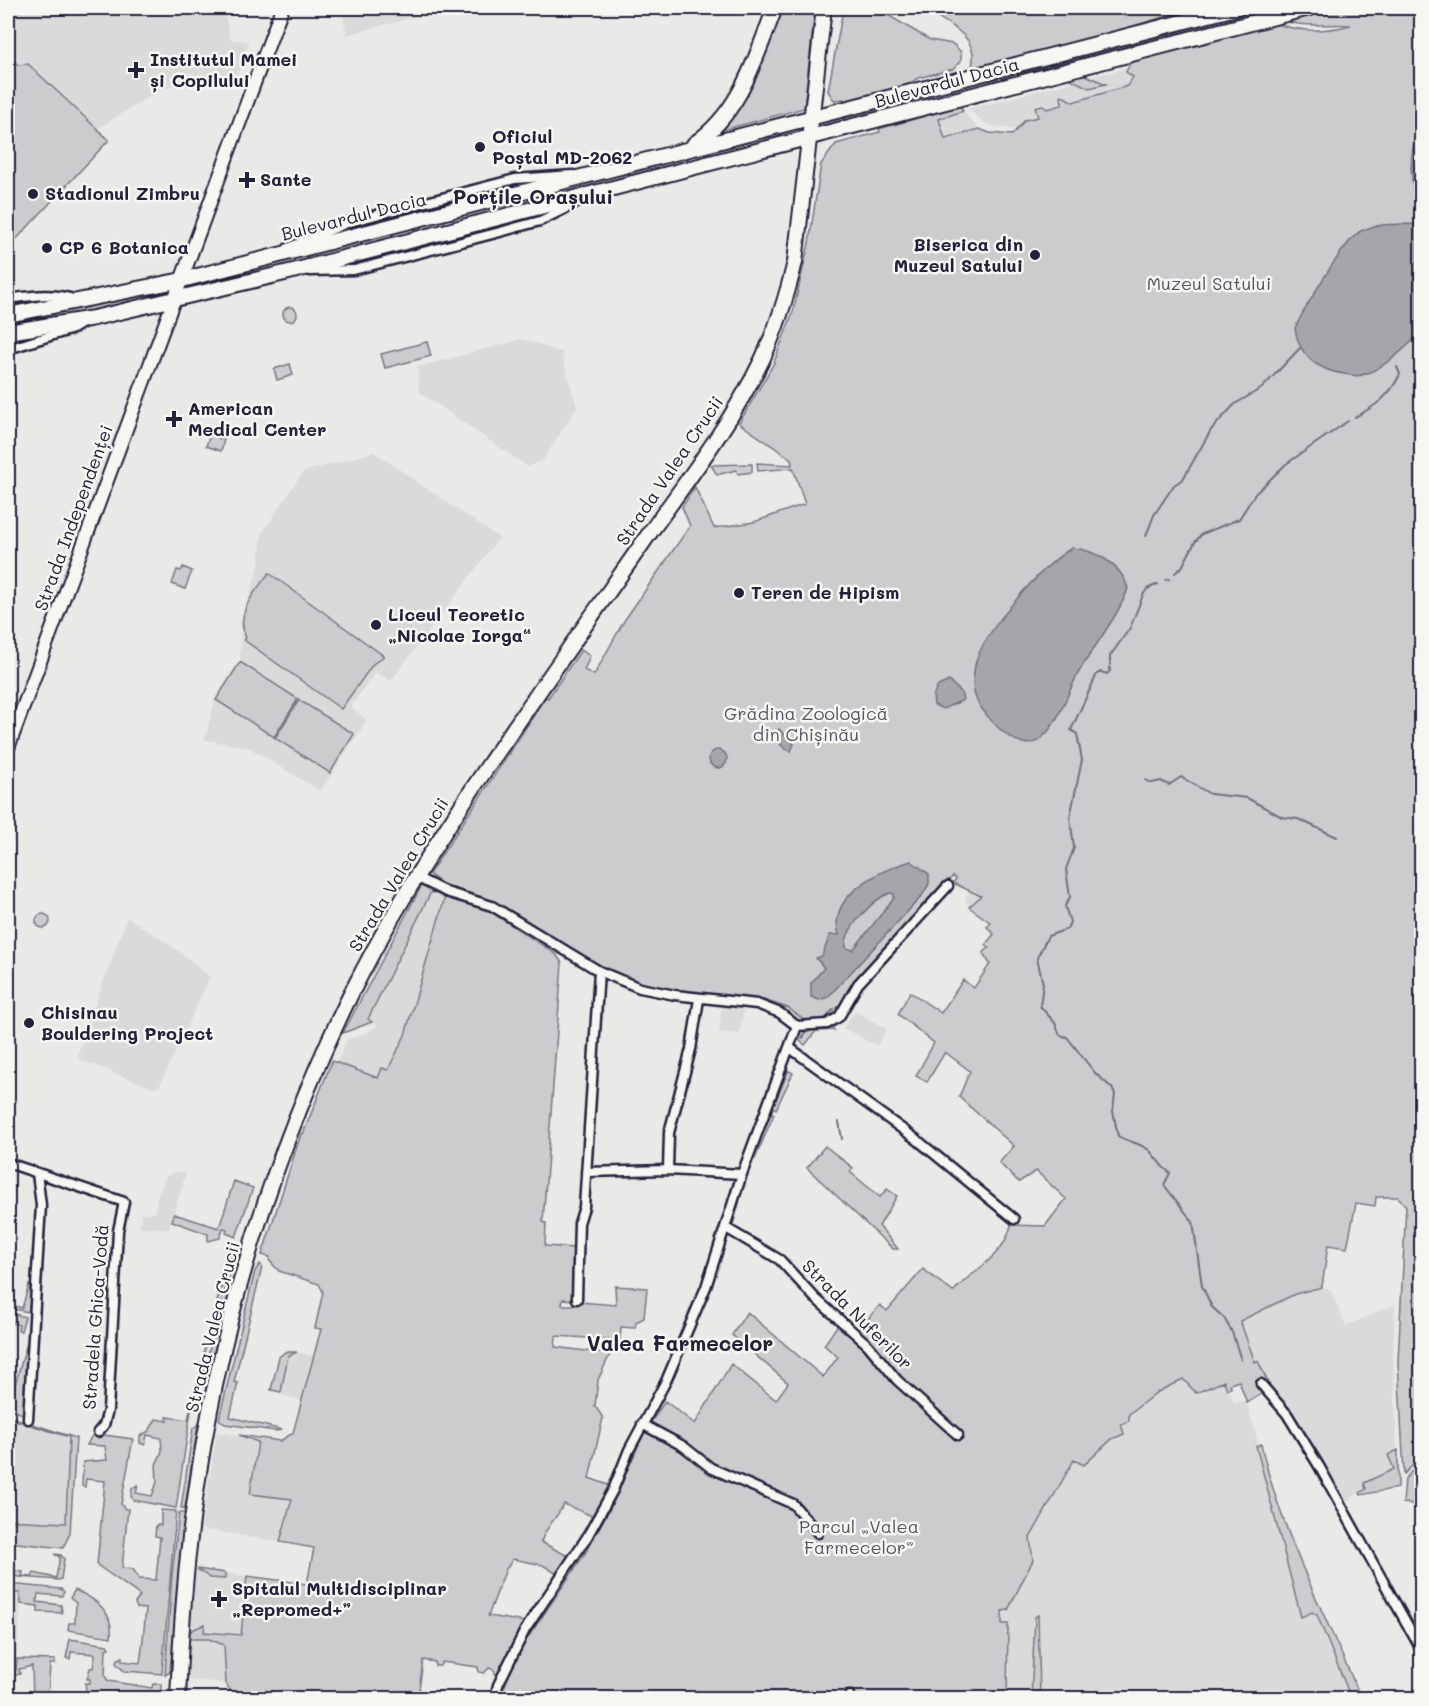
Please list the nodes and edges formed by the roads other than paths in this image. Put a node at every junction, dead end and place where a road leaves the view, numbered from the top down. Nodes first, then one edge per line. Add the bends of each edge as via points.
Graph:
1 (282, 8) edge
2 (775, 8) edge
3 (824, 8) edge
4 (1236, 8) edge
5 (1309, 8) edge
6 (1170, 25) junction
7 (1173, 42) junction
8 (813, 118) junction
9 (811, 139) junction
10 (688, 148) junction
11 (691, 168) junction
12 (182, 280) junction
13 (8, 299) edge
14 (174, 300) junction
15 (79, 301) junction
16 (8, 315) edge
17 (90, 318) junction
18 (8, 332) edge
19 (8, 348) edge
20 (8, 748) edge
21 (416, 877) junction
22 (948, 886) dead end
23 (599, 971) junction
24 (699, 999) junction
25 (797, 1026) junction
26 (790, 1048) junction
27 (8, 1163) edge
28 (668, 1170) junction
29 (586, 1172) junction
30 (37, 1173) junction
31 (742, 1174) junction
32 (1014, 1219) dead end
33 (726, 1228) junction
34 (577, 1299) dead end
35 (1261, 1384) dead end
36 (28, 1419) dead end
37 (642, 1425) junction
38 (98, 1432) dead end
39 (958, 1435) dead end
40 (818, 1533) dead end
41 (1422, 1651) edge
42 (178, 1698) edge
43 (495, 1698) edge

1 - 12 main road, Strada Independenței
2 - 10 main road via 733,107 715,129
3 - 8 main road, Strada Valea Crucii
4 - 6 main road, Bulevardul Dacia
5 - 7 main road, Bulevardul Dacia
6 - 7 main road
6 - 8 main road, Bulevardul Dacia
7 - 9 main road, Bulevardul Dacia
8 - 9 main road, Strada Valea Crucii
8 - 10 main road, Bulevardul Dacia
9 - 11 main road, Bulevardul Dacia
9 - 21 main road, Strada Valea Crucii via 795,262 785,302 761,362 705,456 511,732
10 - 11 main road
10 - 12 main road, Bulevardul Dacia
11 - 14 main road, Bulevardul Dacia
12 - 14 main road, Strada Independenței
12 - 15 main road, Bulevardul Dacia
13 - 15 street, Bulevardul Dacia via 56,296
14 - 17 main road, Bulevardul Dacia
14 - 20 main road, Strada Independenței
15 - 16 main road, Bulevardul Dacia
17 - 18 main road, Bulevardul Dacia
17 - 19 street, Bulevardul Dacia via 73,329
21 - 23 street via 446,892 492,906
21 - 42 main road, Strada Valea Crucii via 346,1005 310,1085 267,1198 240,1284 214,1391 195,1500
22 - 25 street via 858,984 839,1017 827,1024
23 - 24 street via 640,988
23 - 29 street
24 - 25 street via 757,1004 780,1013
24 - 28 street via 691,1049 669,1133
25 - 26 street
26 - 31 street
26 - 32 street via 852,1090
27 - 30 street
28 - 29 street
28 - 31 street
29 - 34 street via 579,1223
30 - 36 street via 40,1188
30 - 38 street, Stradela Ghica-Vodă via 124,1202 117,1231 108,1410
31 - 33 street
33 - 37 street via 686,1335
33 - 39 street, Strada Nuferilor via 780,1260 815,1298 868,1345 915,1398
35 - 41 street via 1287,1414 1319,1466
37 - 40 street via 683,1446 711,1468 793,1504
37 - 43 street via 592,1528 525,1630

